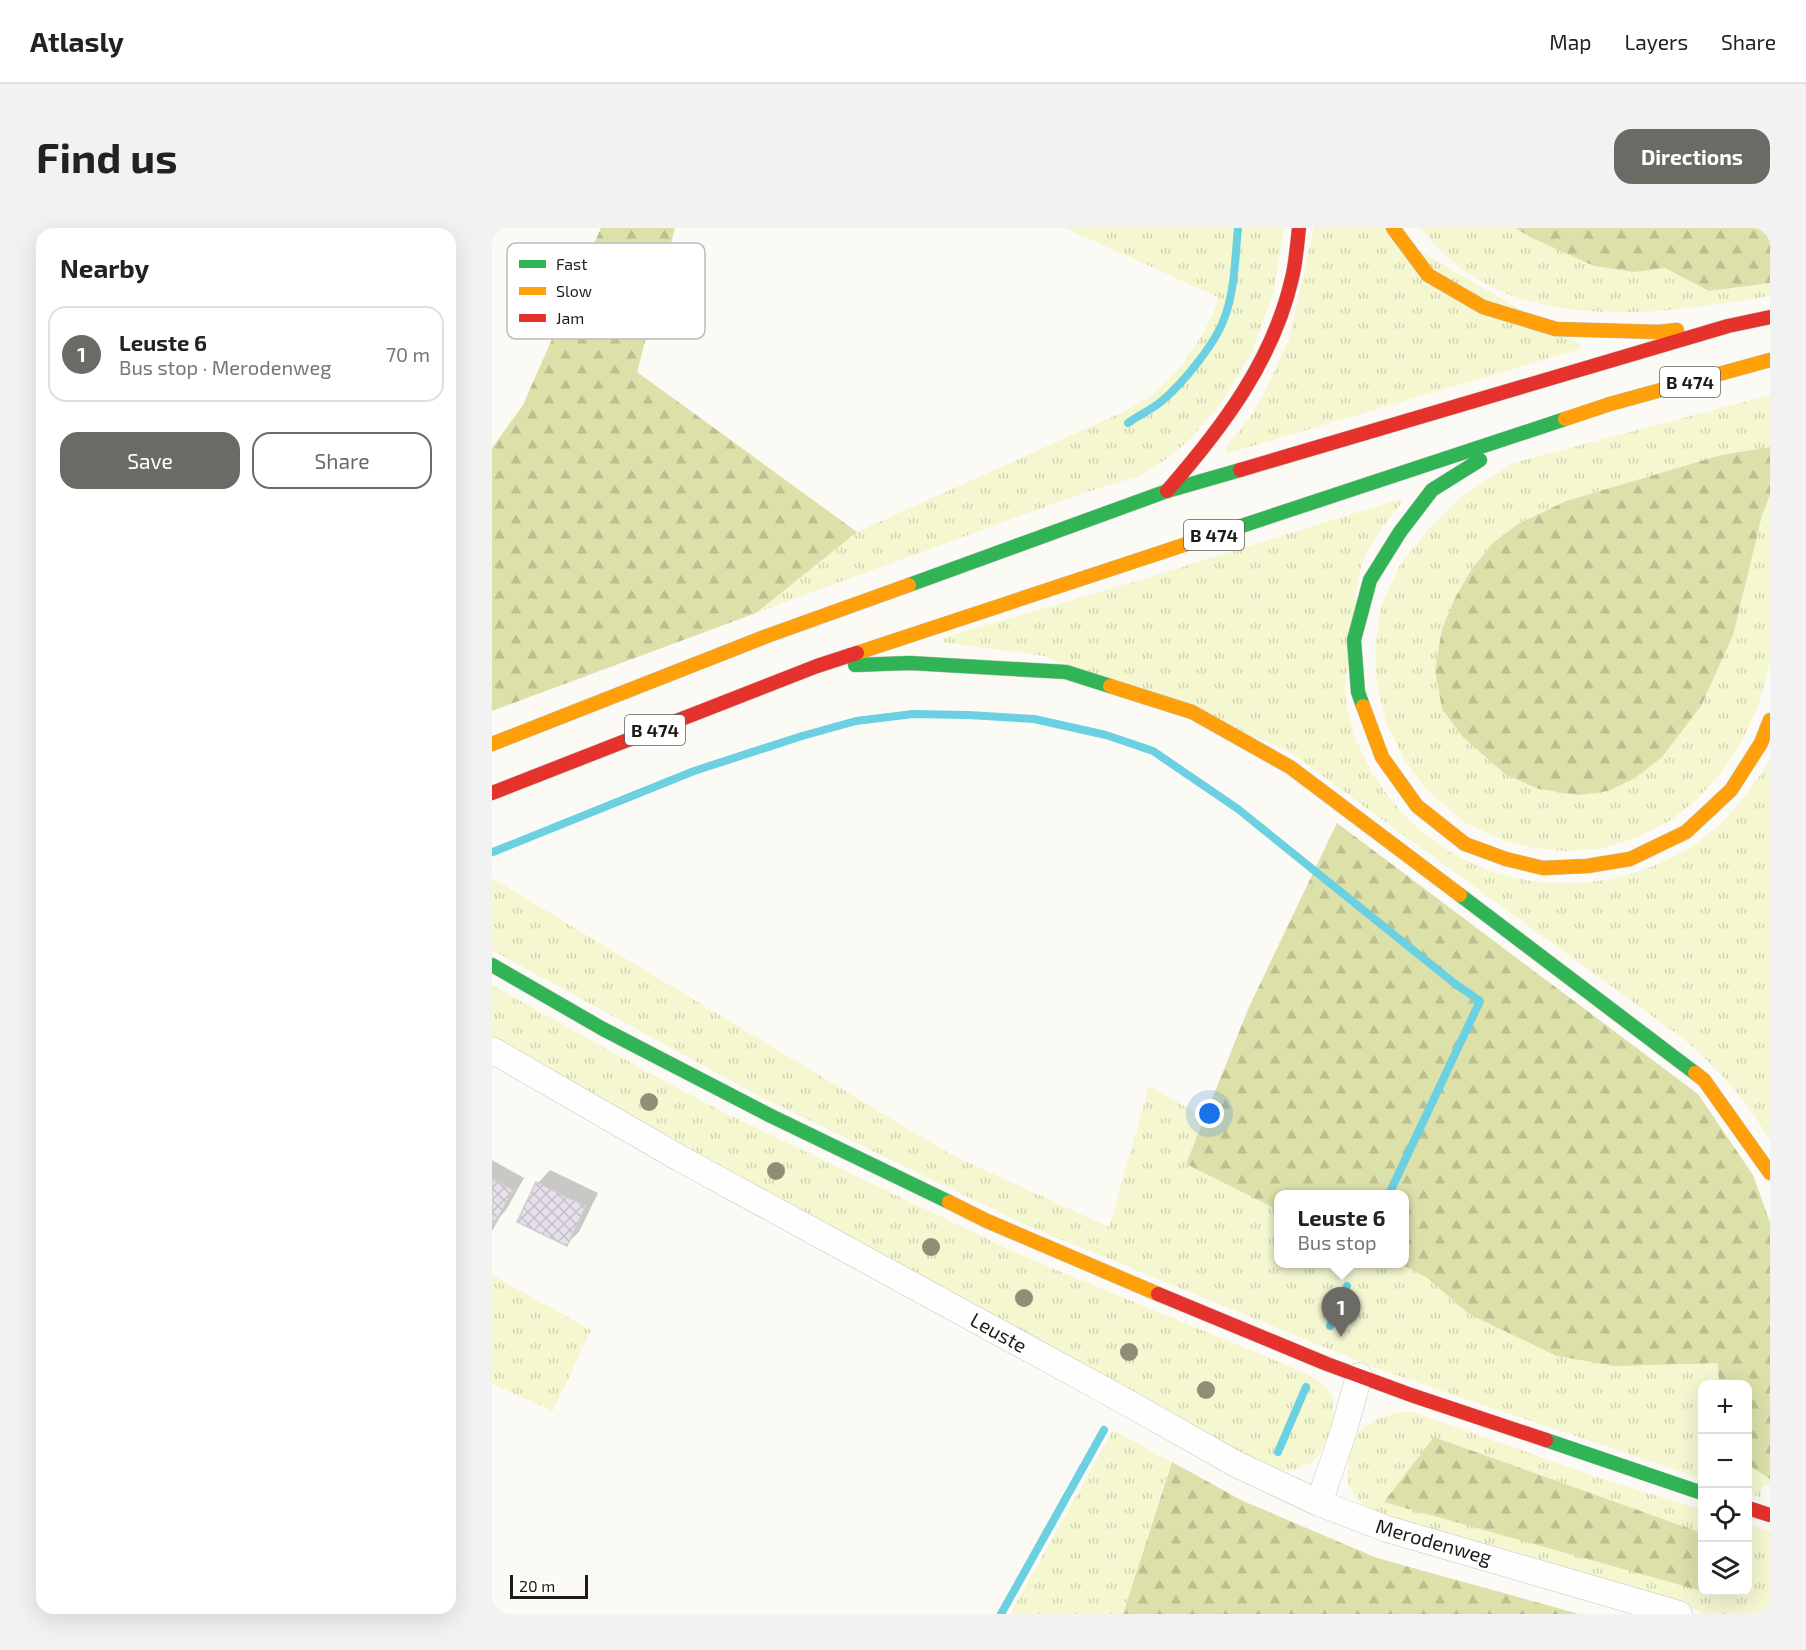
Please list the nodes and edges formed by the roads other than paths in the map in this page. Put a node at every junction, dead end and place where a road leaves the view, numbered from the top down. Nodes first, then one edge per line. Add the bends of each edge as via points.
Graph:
1 (1299, 228) edge
2 (1393, 228) edge
3 (1770, 317) edge
4 (1728, 326) junction
5 (1770, 360) edge
6 (1610, 404) junction
7 (1167, 491) junction
8 (818, 666) junction
9 (1770, 720) edge
10 (492, 744) edge
11 (492, 793) edge
12 (492, 965) edge
13 (492, 1050) edge
14 (1770, 1173) edge
15 (1359, 1376) junction
16 (1698, 1493) edge
17 (1318, 1503) junction
18 (1752, 1509) edge
19 (1770, 1515) edge
20 (1679, 1614) edge

1 - 7 main road via 1292,278 1275,333 1250,384 1205,448
2 - 4 main road via 1428,275 1483,307 1556,329 1659,332
3 - 4 main road, B 474
4 - 7 main road, B 474
5 - 6 main road, B 474
6 - 8 main road, B 474
6 - 9 main road via 1497,449 1432,490 1400,532 1370,580 1354,640 1358,692 1382,757 1417,806 1465,843 1543,868 1587,866 1630,859 1686,832 1731,789 1761,743
7 - 10 main road, B 474 via 767,636
8 - 11 main road, B 474
8 - 14 main road via 910,663 1066,672 1192,712 1290,767 1704,1080
12 - 15 main road via 603,1029 976,1216
13 - 17 street, Leuste via 681,1159 1236,1464
15 - 16 main road
15 - 17 street
17 - 20 street, Merodenweg via 1387,1529
18 - 19 main road

